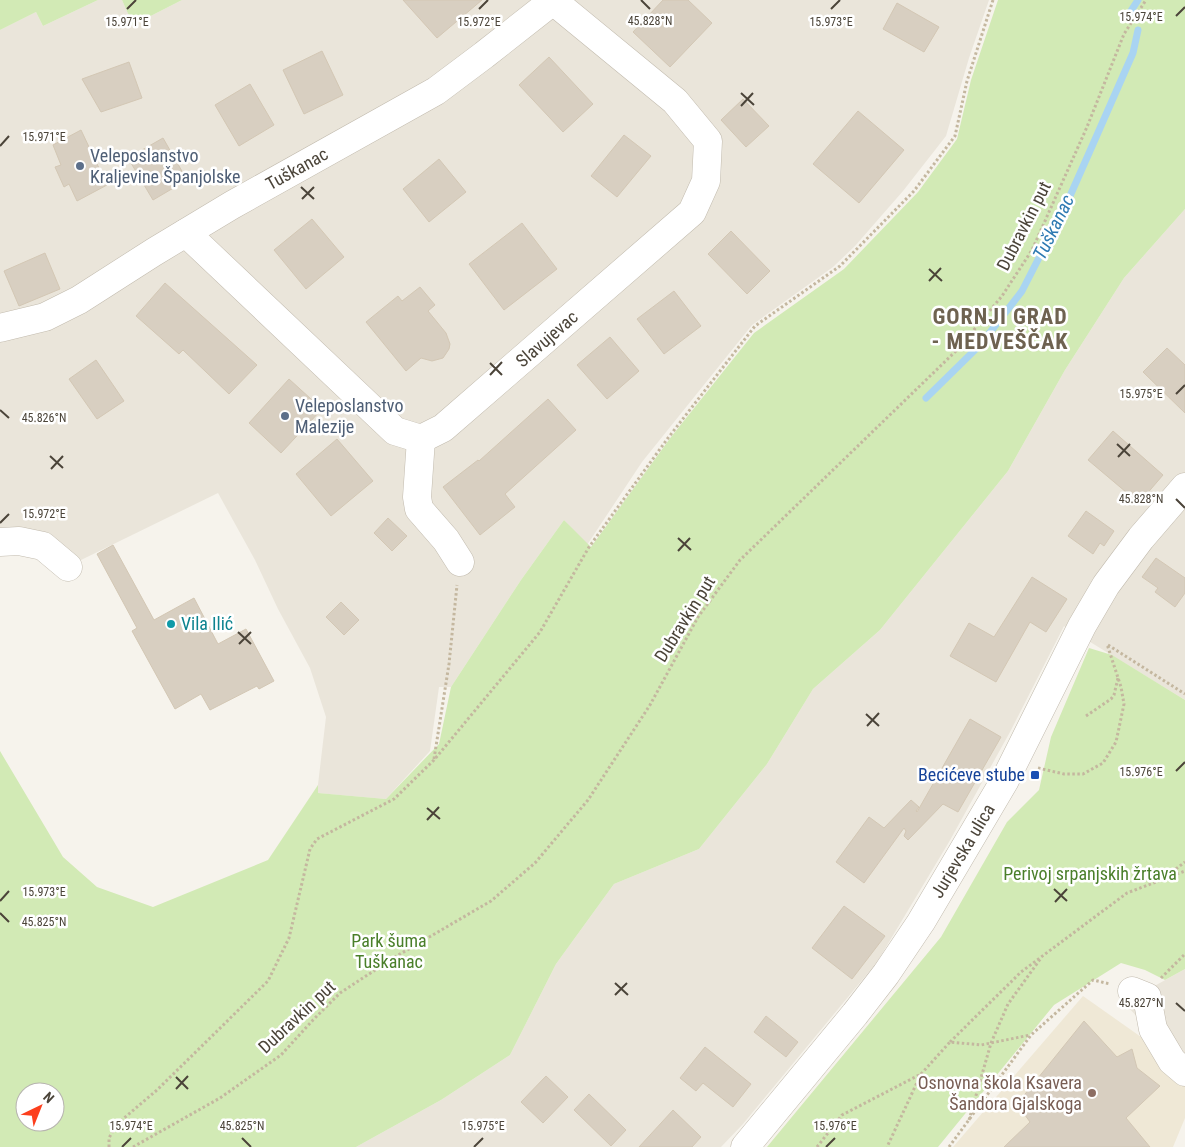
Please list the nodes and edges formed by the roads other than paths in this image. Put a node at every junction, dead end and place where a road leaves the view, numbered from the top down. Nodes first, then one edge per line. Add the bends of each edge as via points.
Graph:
1 (553, 0) edge
2 (186, 233) junction
3 (0, 328) edge
4 (421, 439) junction
5 (1185, 487) edge
6 (0, 542) edge
7 (460, 562) road end
8 (68, 567) dead end
9 (1140, 994) road end
10 (1185, 1072) edge
11 (745, 1147) edge

1 - 2 street, Tuškanac via 436,91
1 - 4 street, Slavujevac via 674,101 708,141 706,181 692,212 443,428
2 - 3 street, Tuškanac via 79,300 45,317
2 - 4 street via 395,431
4 - 7 street via 419,509
5 - 11 street, Jurjevska ulica via 1106,585 1005,780 921,922 855,1014
6 - 8 street via 20,541 44,546
9 - 10 street via 1153,1029 1172,1061

